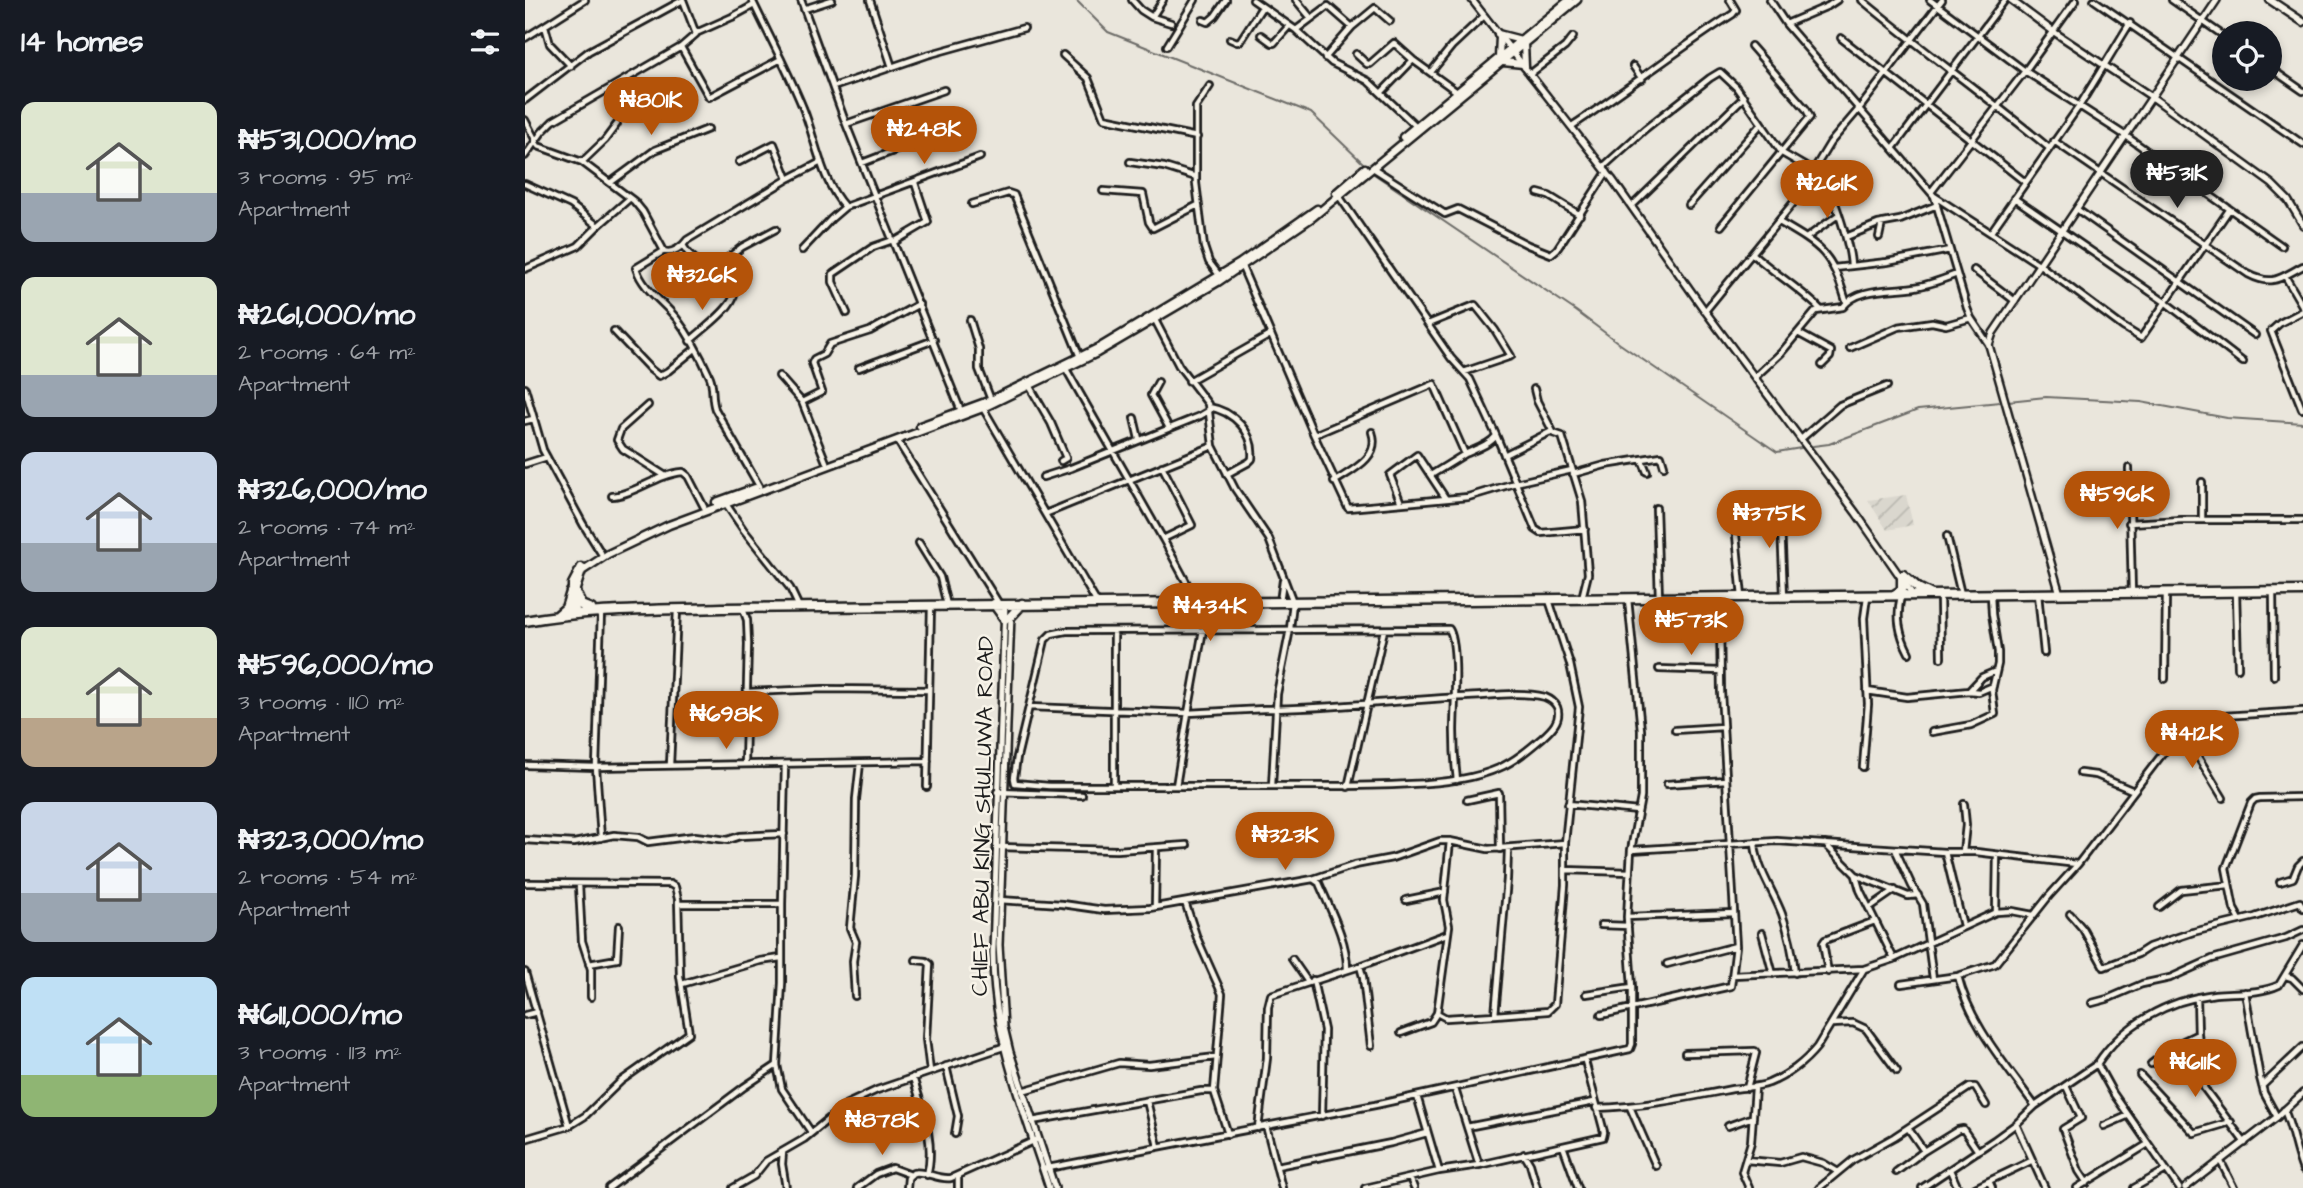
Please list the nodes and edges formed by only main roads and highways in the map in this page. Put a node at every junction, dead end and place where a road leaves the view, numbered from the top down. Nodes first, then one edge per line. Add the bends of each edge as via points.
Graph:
1 (1569, 0) edge
2 (1577, 0) edge
3 (2270, 0) edge
4 (2278, 0) edge
5 (2303, 19) edge
6 (1523, 41) junction
7 (1500, 60) junction
8 (1080, 359) junction
9 (982, 406) junction
10 (893, 439) junction
11 (2303, 591) edge
12 (573, 592) junction
13 (1937, 595) junction
14 (1890, 596) junction
15 (1002, 604) junction
16 (1022, 604) junction
17 (601, 611) junction
18 (574, 613) junction
19 (558, 615) junction
20 (525, 621) edge

1 - 6 main road
2 - 6 main road
3 - 5 main road
4 - 5 main road
6 - 7 main road
6 - 7 main road via 1524,65
6 - 7 main road via 1499,35
7 - 8 main road via 1313,212 1220,276
7 - 8 main road via 1288,236 1155,320
8 - 9 main road
8 - 9 main road via 1030,387
9 - 10 main road
9 - 10 main road
10 - 12 main road via 669,525 608,554 582,572
10 - 12 main road via 704,507 601,553 578,571
11 - 13 highway
12 - 17 highway via 583,606
12 - 18 main road
12 - 19 highway
13 - 14 highway
13 - 14 highway via 1902,577 1902,590
14 - 16 highway
15 - 16 highway
15 - 16 highway via 1007,618
15 - 17 highway
17 - 18 highway
18 - 19 highway
19 - 20 highway

